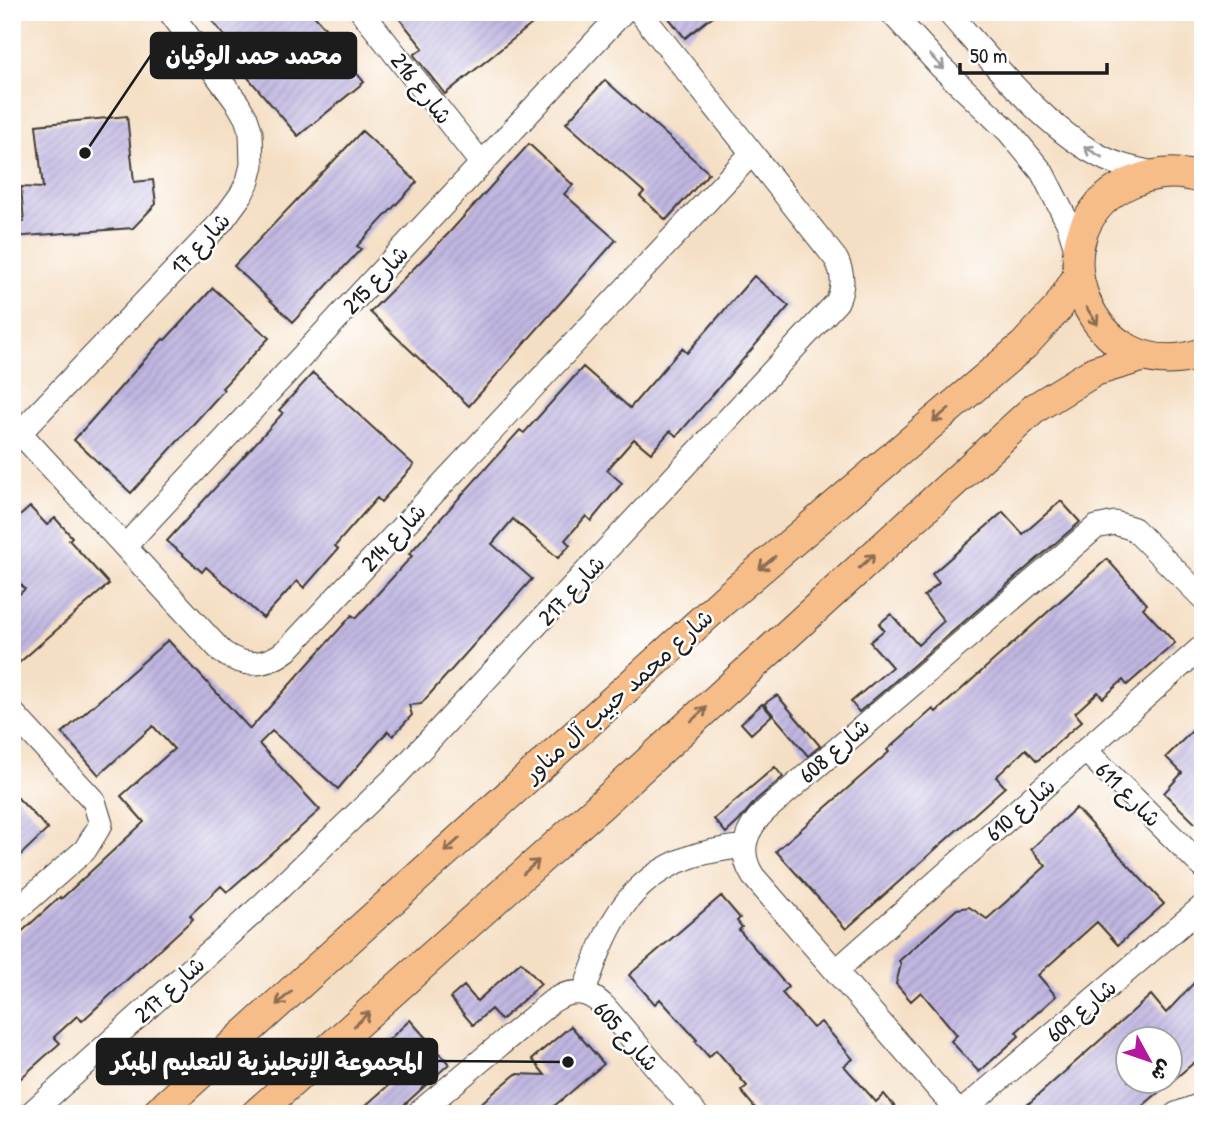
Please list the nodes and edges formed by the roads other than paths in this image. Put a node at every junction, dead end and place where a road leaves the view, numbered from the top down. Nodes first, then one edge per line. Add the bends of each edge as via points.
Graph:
1 (170, 12) edge
2 (362, 12) edge
3 (623, 12) edge
4 (640, 12) edge
5 (891, 12) edge
6 (948, 12) edge
7 (751, 154) junction
8 (482, 164) junction
9 (1184, 173) edge
10 (1078, 265) junction
11 (1203, 353) edge
12 (1157, 358) junction
13 (1203, 367) edge
14 (16, 437) edge
15 (127, 545) junction
16 (1203, 598) edge
17 (1203, 646) edge
18 (12, 712) edge
19 (1086, 751) junction
20 (744, 846) junction
21 (1203, 867) edge
22 (1203, 906) edge
23 (12, 914) edge
24 (837, 970) junction
25 (584, 992) junction
26 (1203, 1104) edge
27 (684, 1110) edge
28 (960, 1113) edge
29 (30, 1114) edge
30 (156, 1114) edge
31 (256, 1114) edge
32 (417, 1114) edge
33 (1176, 1114) edge

1 - 14 street, شارع 17 via 246,118 252,149 248,181 222,221
2 - 8 street, شارع 216
3 - 8 street, شارع 215
4 - 7 street, شارع 217
5 -> 10 street via 1042,172 1068,223
9 -> 6 street via 1107,160 1068,136 1019,91
7 - 15 street, شارع 214 via 276,659 248,664 222,652
7 - 29 street, شارع 217 via 836,259 842,285 832,310 388,785
8 - 15 street, شارع 215
9 - 10 main road, شارع محمد حبيب آل مناور via 1144,177 1123,186 1087,225
10 -> 12 main road via 1085,304 1096,323 1116,343
10 -> 30 main road, شارع محمد حبيب آل مناور via 1058,308 1024,345 724,600
11 - 12 main road
12 - 13 street
31 -> 12 main road via 1035,408 1095,371
14 - 15 street, شارع 214
16 - 20 street, شارع 608 via 1134,529 1115,523 1096,527 766,810 751,825
17 - 19 street, شارع 610
18 - 23 street via 94,801 101,824 85,850
19 - 21 street, شارع 611
19 - 24 street, شارع 610
20 - 24 street via 753,876
20 - 25 street via 690,858 640,887 611,922
22 - 28 street, شارع 609
24 - 28 street
25 - 27 street, شارع 605 via 606,1007
25 - 32 street, شارع 605 via 551,1002
26 - 33 street

